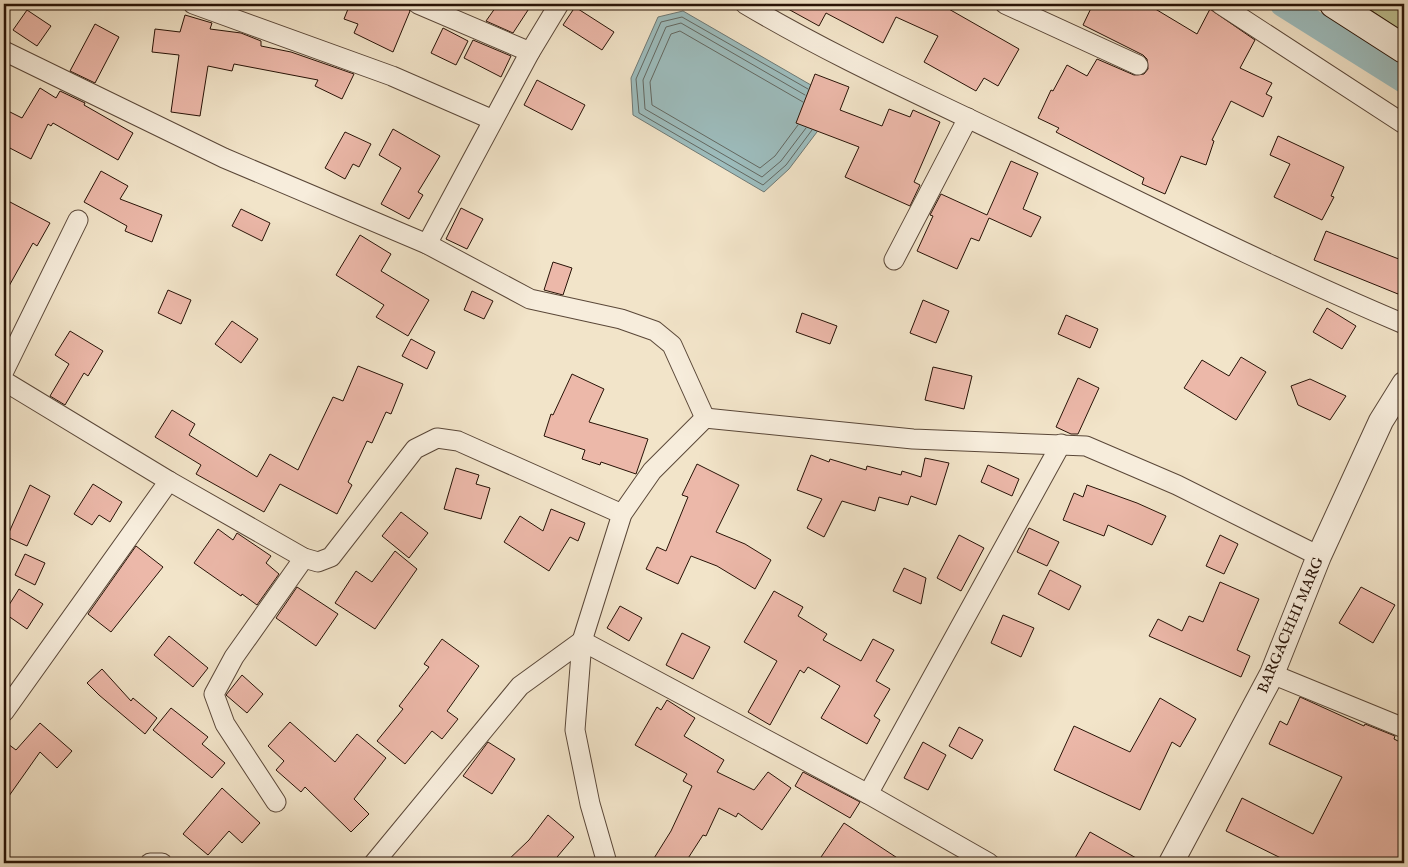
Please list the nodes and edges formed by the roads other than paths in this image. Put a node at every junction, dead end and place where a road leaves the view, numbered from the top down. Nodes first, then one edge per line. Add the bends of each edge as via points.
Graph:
1 (193, 4) edge
2 (418, 4) edge
3 (559, 4) edge
4 (745, 4) edge
5 (1005, 4) edge
6 (1220, 4) edge
7 (1334, 4) edge
8 (1404, 49) edge
9 (4, 51) edge
10 (530, 52) junction
11 (1138, 65) dead end
12 (968, 118) junction
13 (493, 120) junction
14 (1404, 124) edge
15 (78, 220) dead end
16 (427, 244) junction
17 (894, 260) dead end
18 (1404, 324) edge
19 (4, 371) edge
20 (4, 381) edge
21 (1404, 384) edge
22 (705, 418) junction
23 (1061, 444) junction
24 (170, 481) junction
25 (622, 514) junction
26 (1319, 556) junction
27 (304, 558) junction
28 (582, 641) junction
29 (1272, 674) junction
30 (4, 712) edge
31 (1404, 728) edge
32 (868, 794) junction
33 (276, 802) dead end
34 (150, 863) edge
35 (162, 863) edge
36 (374, 863) edge
37 (607, 863) edge
38 (989, 863) edge
39 (1171, 863) edge

1 - 13 street via 392,76
2 - 10 street
3 - 10 street
4 - 12 street via 789,30
5 - 11 street
6 - 14 street
7 - 8 main road
9 - 16 street via 224,158
10 - 13 street
12 - 17 street
12 - 18 street via 1320,288
13 - 16 street
15 - 19 street
16 - 22 street via 530,299 621,320 660,334 672,345
20 - 24 street
21 - 26 street, BARGACHHI MARG via 1381,421
22 - 23 street via 913,439
22 - 25 street via 652,471
23 - 26 street via 1086,446 1120,460
23 - 32 street
24 - 27 street
24 - 30 street
25 - 27 street via 458,441 436,438 415,449 332,556 318,562
25 - 28 street
26 - 29 street, BARGACHHI MARG
27 - 33 street via 234,657 214,694 225,724
28 - 32 street
28 - 36 street via 520,686
28 - 37 street via 575,730 590,804
29 - 31 street
29 - 39 street, BARGACHHI MARG
32 - 38 street
34 - 35 street

